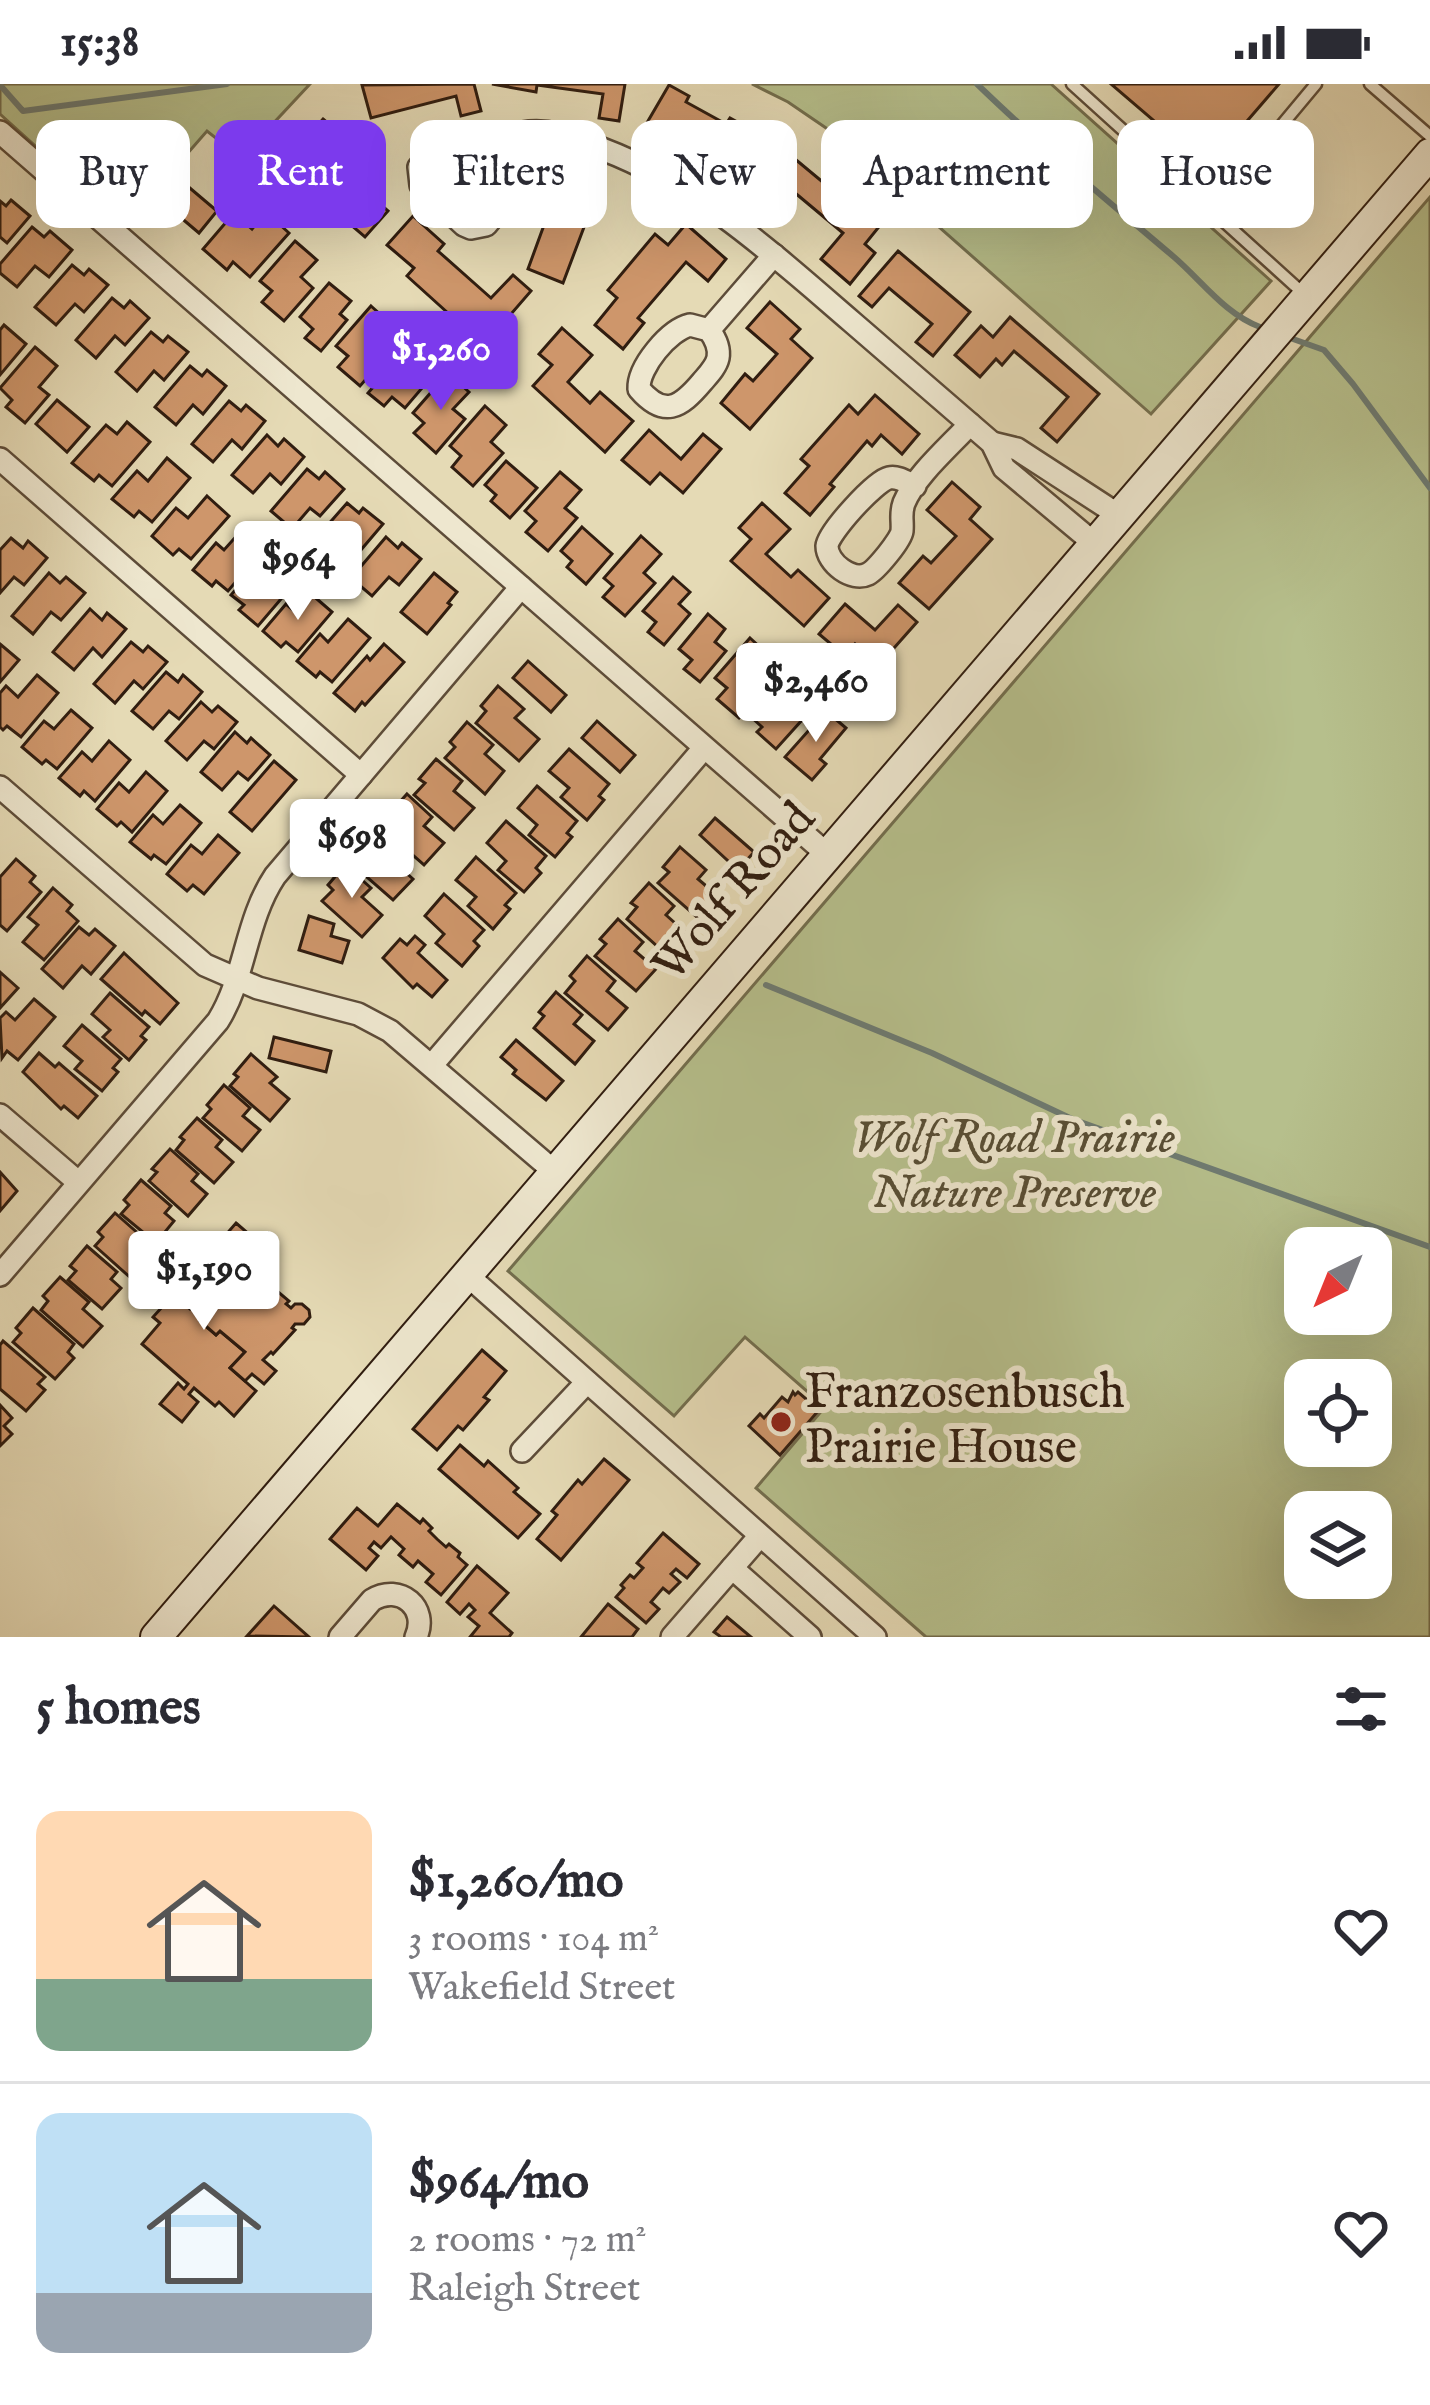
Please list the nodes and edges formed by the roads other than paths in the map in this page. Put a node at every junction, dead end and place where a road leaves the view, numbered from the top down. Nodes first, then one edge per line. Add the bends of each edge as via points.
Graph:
1 (1072, 84) edge
2 (1316, 84) edge
3 (1370, 84) edge
4 (1286, 120) edge
5 (1117, 125) edge
6 (0, 132) edge
7 (522, 133) joint
8 (1430, 136) edge
9 (607, 151) edge
10 (1430, 154) edge
11 (1229, 228) edge
12 (774, 255) junction
13 (1307, 297) junction
14 (709, 330) dead end
15 (970, 424) junction
16 (992, 443) junction
17 (0, 459) edge
18 (915, 486) junction
19 (1120, 516) junction
20 (1095, 544) junction
21 (521, 587) junction
22 (704, 748) junction
23 (361, 775) junction
24 (0, 788) edge
25 (828, 855) junction
26 (238, 981) junction
27 (432, 1065) junction
28 (0, 1115) edge
29 (555, 1172) junction
30 (78, 1183) junction
31 (0, 1275) edge
32 (467, 1275) junction
33 (586, 1382) junction
34 (522, 1451) dead end
35 (759, 1537) junction
36 (732, 1568) junction
37 (156, 1637) edge
38 (340, 1637) edge
39 (416, 1637) edge
40 (672, 1637) edge
41 (810, 1637) edge
42 (875, 1637) edge

1 - 5 lane
2 - 4 lane
3 - 8 lane
6 - 21 street
7 - 7 street via 486,225 464,225 426,193 419,167 432,153
9 - 12 street via 735,222
10 - 13 main road, Wolf Road
11 - 13 lane
12 - 14 street
12 - 15 street
13 - 19 main road, Wolf Road
15 - 16 street
15 - 18 street
16 - 19 street via 1017,449
16 - 20 street via 1004,468
17 - 23 street
18 - 18 street via 894,477 871,489 830,536 831,559 849,574 872,571 900,538 900,514
19 - 20 main road, Wolf Road
20 - 25 main road, Wolf Road
21 - 22 street
21 - 23 street
22 - 25 street
22 - 27 street
23 - 26 street via 263,893
24 - 26 street via 194,957
25 - 29 main road, Wolf Road
26 - 27 street via 358,1014
26 - 30 street via 218,1021
27 - 29 street
28 - 30 street
29 - 32 main road, Wolf Road
30 - 31 street
32 - 33 street
32 - 37 main road, Wolf Road
33 - 34 street
33 - 35 street
35 - 36 street
35 - 42 street
36 - 40 street
36 - 41 street
38 - 39 street via 372,1600 392,1593 418,1616

